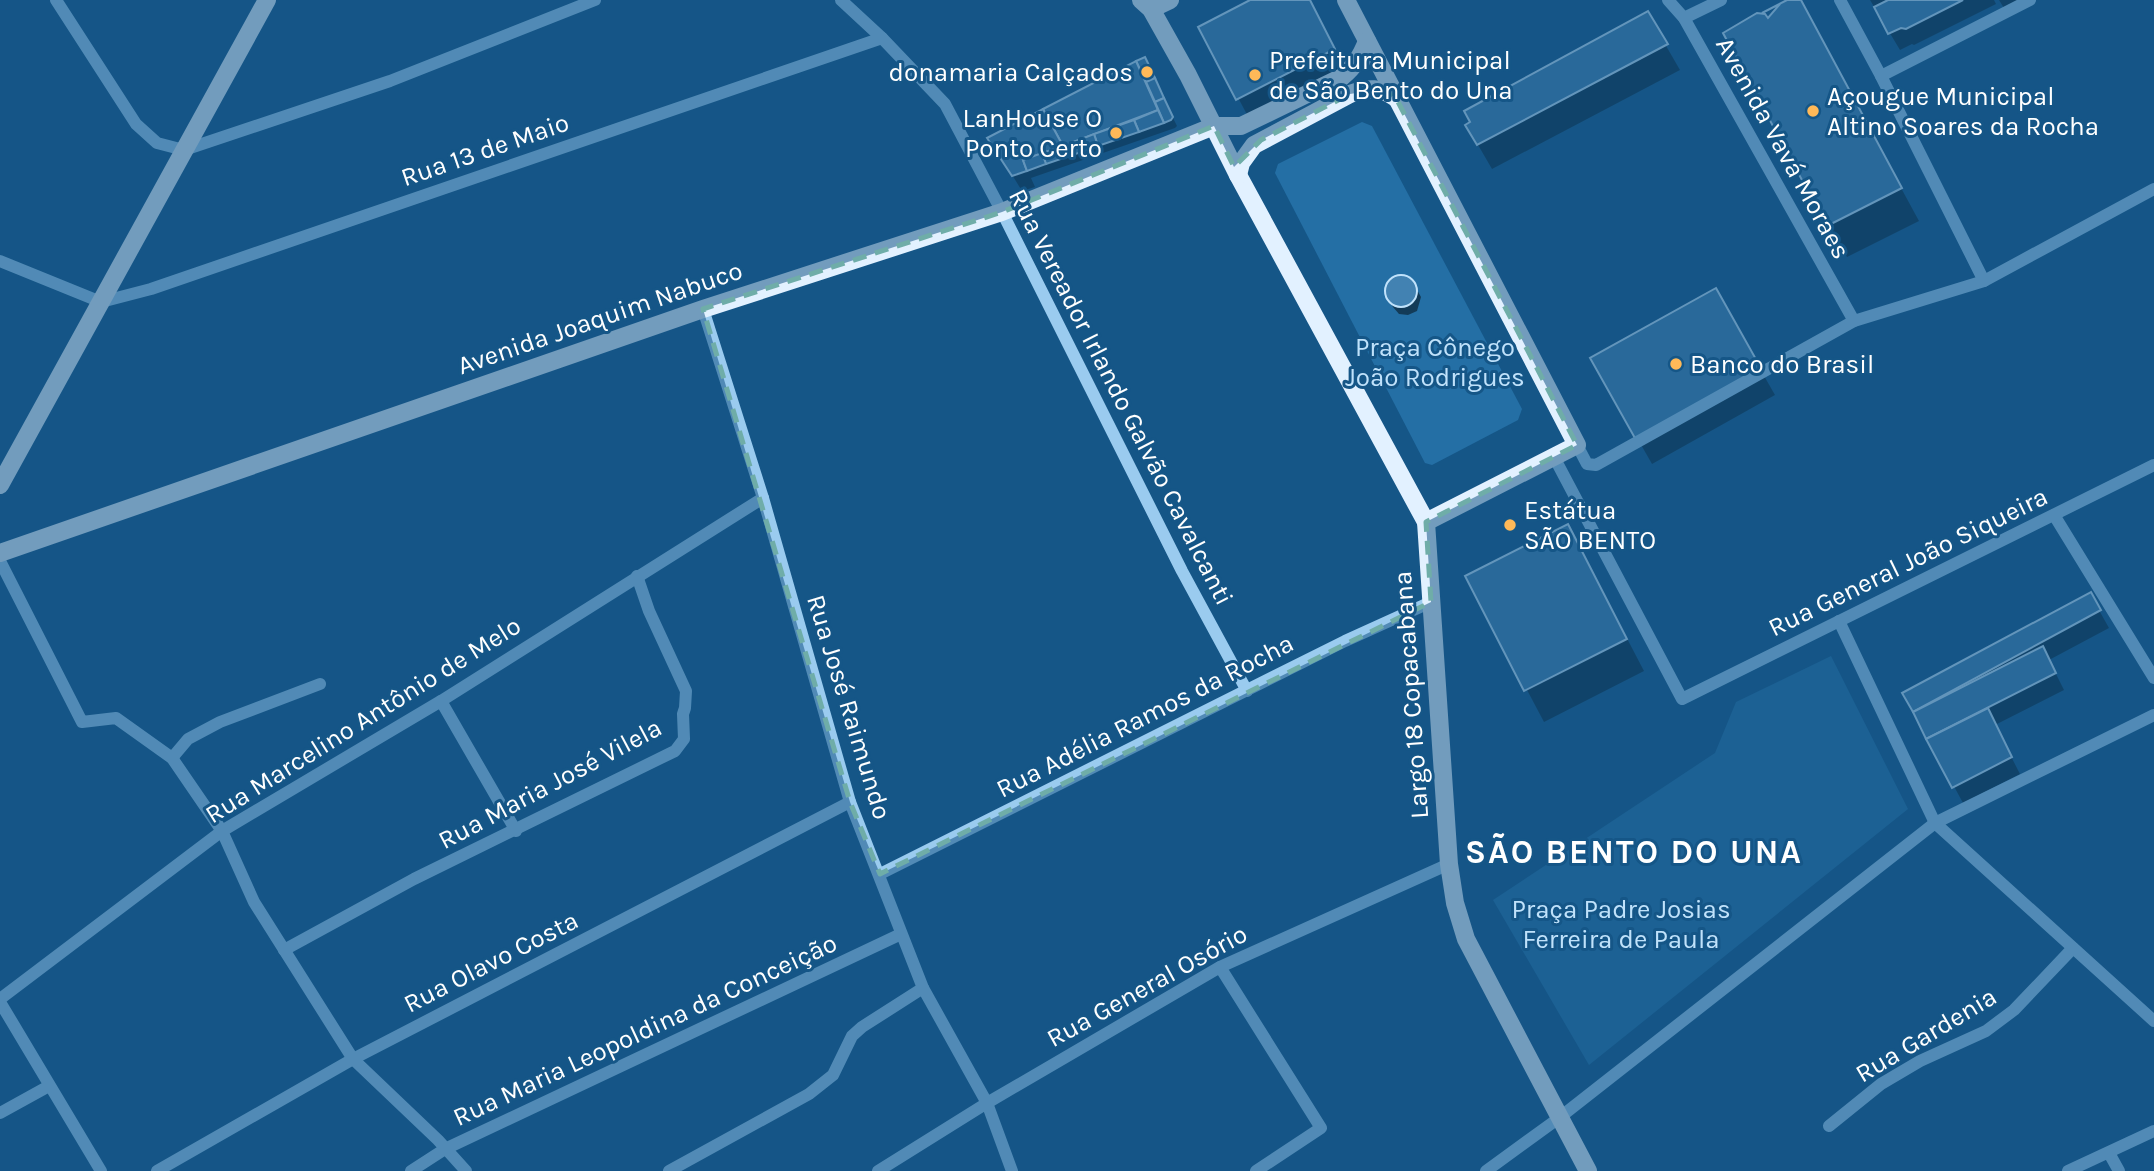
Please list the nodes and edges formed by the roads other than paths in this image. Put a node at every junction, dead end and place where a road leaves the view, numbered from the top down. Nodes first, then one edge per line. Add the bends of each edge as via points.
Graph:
1 (56, 0) edge
2 (267, 0) edge
3 (595, 0) edge
4 (841, 0) edge
5 (1170, 0) edge
6 (1346, 0) edge
7 (1668, 0) edge
8 (1721, 0) edge
9 (1840, 0) edge
10 (2030, 0) edge
11 (1146, 5) edge
12 (1684, 18) junction
13 (882, 38) junction
14 (1367, 41) junction
15 (1881, 76) junction
16 (1396, 98) junction
17 (1214, 127) junction
18 (184, 150) junction
19 (1238, 175) junction
20 (2154, 189) edge
21 (1002, 212) junction
22 (0, 261) edge
23 (1984, 281) junction
24 (101, 302) junction
25 (703, 309) junction
26 (1854, 321) junction
27 (1577, 445) junction
28 (1554, 457) junction
29 (2154, 465) edge
30 (0, 485) edge
31 (763, 498) junction
32 (2054, 514) junction
33 (1426, 522) junction
34 (0, 553) edge
35 (0, 561) edge
36 (637, 576) junction
37 (1431, 602) junction
38 (1839, 621) junction
39 (2154, 678) edge
40 (320, 684) dead end
41 (1247, 691) junction
42 (441, 701) junction
43 (2154, 715) edge
44 (173, 758) junction
45 (850, 802) junction
46 (1935, 823) junction
47 (222, 831) junction
48 (516, 831) junction
49 (1449, 864) junction
50 (880, 874) junction
51 (901, 934) junction
52 (2073, 948) junction
53 (284, 950) junction
54 (1220, 967) junction
55 (923, 988) junction
56 (0, 1001) edge
57 (2154, 1021) edge
58 (353, 1059) junction
59 (49, 1086) junction
60 (987, 1103) junction
61 (0, 1113) edge
62 (1559, 1118) junction
63 (1829, 1126) dead end
64 (2154, 1130) edge
65 (446, 1149) junction
66 (2109, 1153) junction
67 (101, 1171) edge
68 (157, 1171) edge
69 (411, 1171) edge
70 (466, 1171) edge
71 (669, 1171) edge
72 (878, 1171) edge
73 (1012, 1171) edge
74 (1256, 1171) edge
75 (1486, 1171) edge
76 (1588, 1171) edge
77 (2068, 1171) edge
78 (2119, 1171) edge

1 - 18 street via 136,124 157,143
2 - 18 main road
3 - 18 street via 390,81
4 - 13 street, Rua Vereador Irlando Galvão Cavalcanti
5 - 11 main road
6 - 14 main road
7 - 12 street, Avenida Vavá Moraes
8 - 12 street
9 - 15 street
10 - 15 street
11 - 17 main road
12 - 26 street, Avenida Vavá Moraes
13 - 21 street, Rua Vereador Irlando Galvão Cavalcanti via 945,104
13 - 24 street, Rua 13 de Maio via 151,289
14 - 16 main road
14 - 17 main road via 1361,56 1342,76 1241,126
15 - 23 street
16 - 19 main road via 1380,89 1350,94 1254,145
16 - 27 main road
17 - 19 main road
17 - 21 main road, Avenida Joaquim Nabuco
18 - 24 main road
19 - 33 main road
20 - 23 street
21 - 25 main road, Avenida Joaquim Nabuco
21 - 41 street, Rua Vereador Irlando Galvão Cavalcanti
22 - 24 street
23 - 26 street
24 - 30 main road
25 - 31 street, Rua José Raimundo
25 - 34 main road, Avenida Joaquim Nabuco
26 - 27 street via 1595,465 1587,464
27 - 28 main road
28 - 33 main road
28 - 38 street, Rua General João Siqueira via 1682,699
29 - 32 street, Rua General João Siqueira
31 - 36 street, Rua Marcelino Antônio de Melo
31 - 45 street, Rua José Raimundo
32 - 38 street, Rua General João Siqueira
32 - 39 street
33 - 37 main road, Largo 18 Copacabana
35 - 44 street via 82,722 116,718
36 - 42 street, Rua Marcelino Antônio de Melo
36 - 48 street, Rua Maria José Vilela via 686,691 684,739 675,751
37 - 41 street, Rua Adélia Ramos da Rocha
37 - 49 main road, Largo 18 Copacabana
38 - 46 street
40 - 44 street via 220,722 188,739
41 - 50 street, Rua Adélia Ramos da Rocha
42 - 47 street, Rua Marcelino Antônio de Melo
42 - 48 street
43 - 46 street
44 - 47 street
45 - 50 street, Rua José Raimundo
45 - 58 street, Rua Olavo Costa
46 - 52 street
46 - 62 street
47 - 53 street via 254,902
47 - 56 street, Rua Marcelino Antônio de Melo
48 - 53 street, Rua Maria José Vilela
49 - 54 street, Rua General Osório
49 - 62 main road via 1466,939
50 - 51 street, Rua José Raimundo
51 - 55 street, Rua José Raimundo
51 - 65 street, Rua Maria Leopoldina da Conceição
52 - 57 street
52 - 63 street, Rua Gardenia via 2014,1010 1986,1031 1881,1084
53 - 58 street
54 - 60 street, Rua General Osório
54 - 74 street via 1321,1128
55 - 60 street, Rua José Raimundo
55 - 71 street via 852,1036 833,1075 809,1094
56 - 59 street
58 - 65 street
58 - 68 street, Rua Olavo Costa
59 - 61 street
59 - 67 street
60 - 72 street, Rua General Osório
60 - 73 street, Rua José Raimundo
62 - 75 street
62 - 76 main road
64 - 66 street
65 - 69 street, Rua Maria Leopoldina da Conceição
65 - 70 street
66 - 77 street
66 - 78 street

